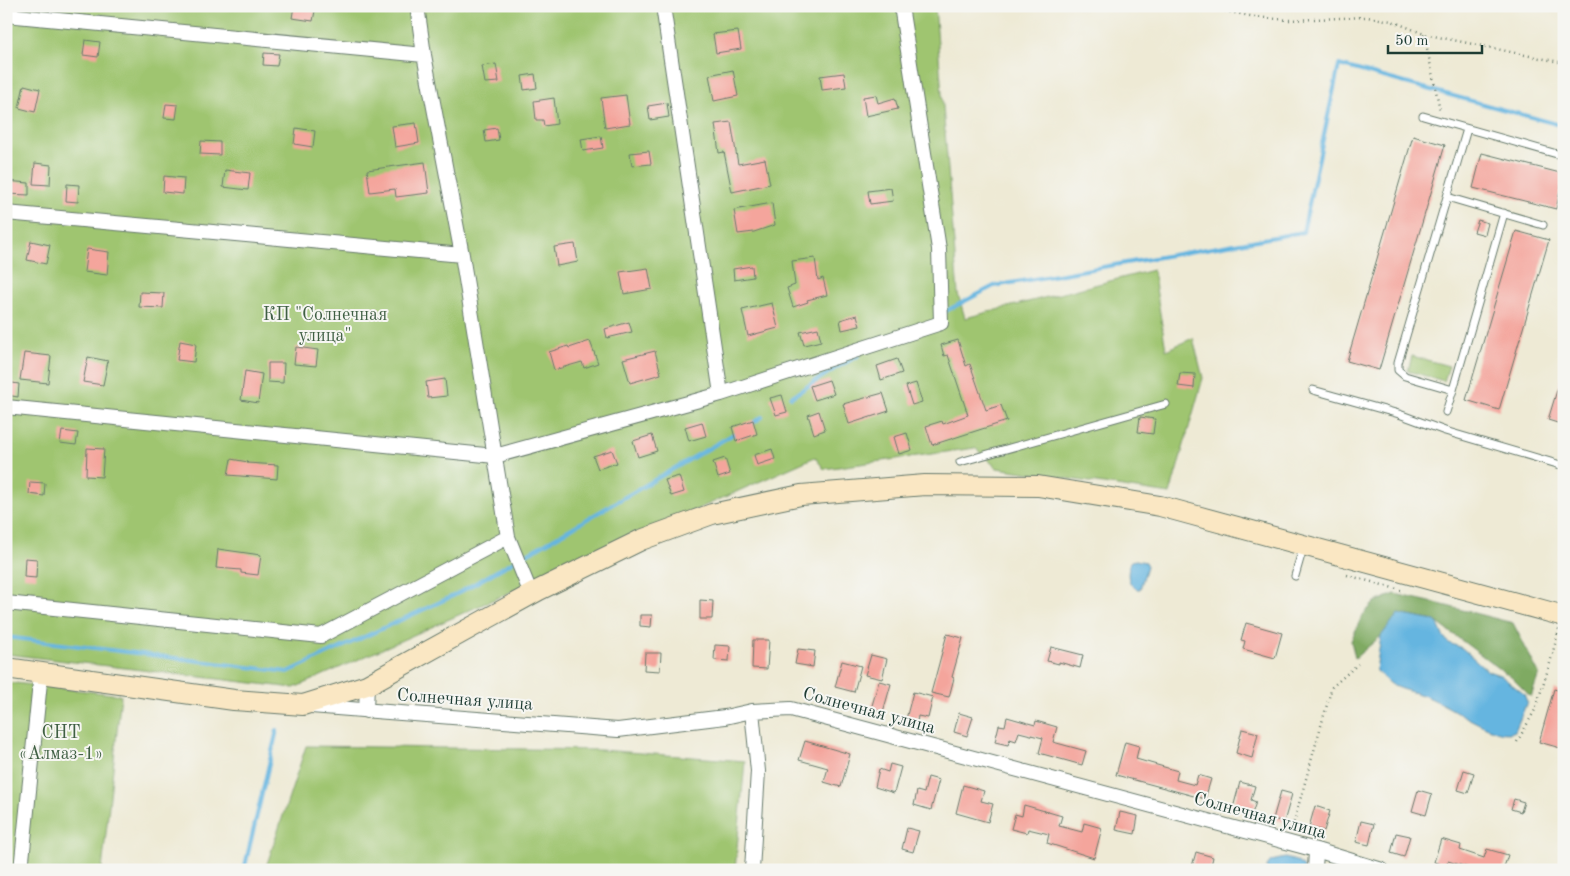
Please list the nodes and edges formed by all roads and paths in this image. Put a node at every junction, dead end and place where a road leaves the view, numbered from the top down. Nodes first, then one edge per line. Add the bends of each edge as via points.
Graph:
1 (417, 6) edge
2 (663, 6) edge
3 (901, 6) edge
4 (1216, 6) edge
5 (6, 14) edge
6 (1424, 34) junction
7 (424, 55) junction
8 (1564, 63) edge
9 (1423, 116) dead end
10 (1442, 122) junction
11 (1467, 129) junction
12 (1564, 156) edge
13 (1447, 197) junction
14 (6, 213) edge
15 (1504, 213) junction
16 (1543, 224) dead end
17 (462, 255) junction
18 (1313, 390) dead end
19 (1452, 390) junction
20 (721, 394) junction
21 (1166, 404) dead end
22 (6, 407) edge
23 (1446, 412) dead end
24 (495, 456) junction
25 (960, 462) dead end
26 (1564, 466) edge
27 (508, 538) junction
28 (1304, 545) junction
29 (1340, 573) dead end
30 (1295, 576) dead end
31 (1404, 591) dead end
32 (531, 594) junction
33 (6, 603) edge
34 (1563, 616) edge
35 (1358, 664) dead end
36 (6, 668) edge
37 (41, 672) junction
38 (367, 685) junction
39 (303, 705) junction
40 (366, 711) junction
41 (752, 711) junction
42 (1517, 742) dead end
43 (1288, 843) junction
44 (1316, 850) junction
45 (21, 870) edge
46 (752, 870) edge
47 (1315, 870) edge
48 (1382, 870) edge

1 - 7 street
2 - 20 street
3 - 20 street via 939,249 941,324
4 - 6 path via 1255,17 1289,20 1367,17 1392,21
5 - 7 street
6 - 8 path
6 - 10 path
7 - 17 street
9 - 10 lane
10 - 11 lane
11 - 12 lane
11 - 13 lane
13 - 15 lane
13 - 19 lane via 1398,370 1405,376
14 - 17 street
15 - 16 lane
15 - 19 lane
17 - 24 street
18 - 26 lane
19 - 23 lane
20 - 24 street
21 - 25 lane
22 - 24 street
24 - 27 street
27 - 32 street
27 - 33 street via 321,636
28 - 30 lane
28 - 32 main road via 1160,506 1038,486 925,485 801,495 712,514 641,540
28 - 34 main road
29 - 31 path
32 - 38 main road
34 - 42 path via 1535,710
35 - 43 path via 1332,687
36 - 37 main road
37 - 39 main road via 234,700
37 - 45 street
38 - 39 main road
38 - 40 street
39 - 40 street, Солнечная улица
40 - 41 street, Солнечная улица via 618,730
41 - 43 street, Солнечная улица via 791,709
41 - 46 street via 758,771
43 - 44 street, Солнечная улица
44 - 47 street
44 - 48 street, Солнечная улица

